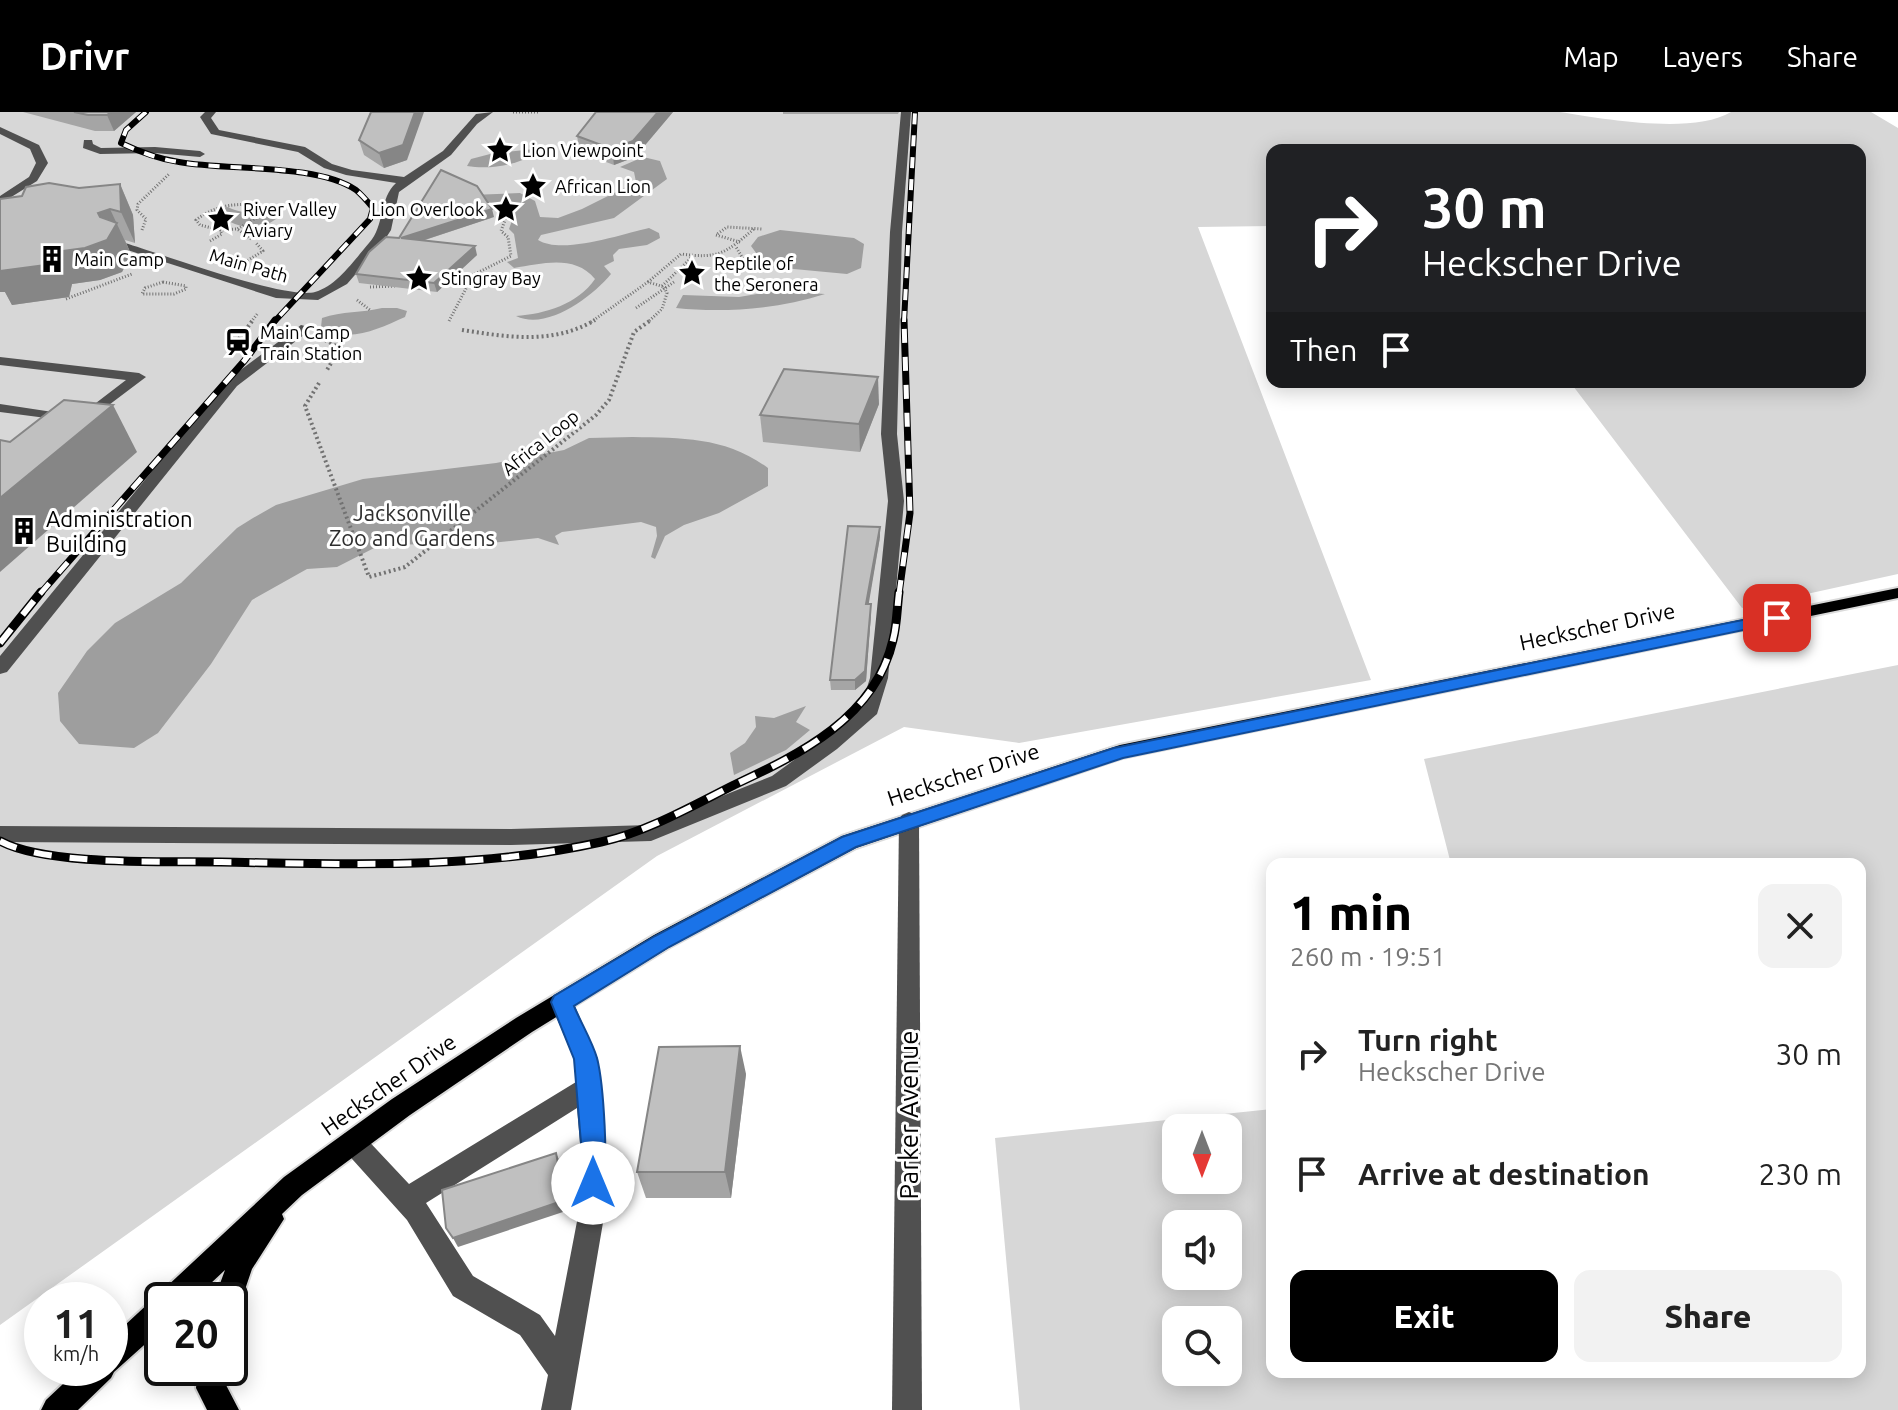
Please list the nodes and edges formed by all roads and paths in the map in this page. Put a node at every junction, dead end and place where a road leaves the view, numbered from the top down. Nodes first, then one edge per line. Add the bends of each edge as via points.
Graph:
1 (211, 112) edge
2 (488, 112) edge
3 (508, 112) edge
4 (540, 112) edge
5 (906, 112) edge
6 (0, 130) edge
7 (88, 142) dead end
8 (200, 154) dead end
9 (405, 181) junction
10 (0, 201) edge
11 (508, 212) dead end
12 (238, 228) junction
13 (754, 229) junction
14 (762, 229) dead end
15 (220, 230) junction
16 (251, 239) dead end
17 (210, 241) dead end
18 (741, 242) junction
19 (121, 246) edge
20 (736, 247) junction
21 (692, 257) junction
22 (706, 258) junction
23 (713, 259) junction
24 (701, 264) dead end
25 (743, 264) junction
26 (755, 268) dead end
27 (135, 273) dead end
28 (342, 281) junction
29 (163, 282) joint
30 (648, 282) junction
31 (674, 282) dead end
32 (401, 286) edge
33 (663, 287) junction
34 (269, 291) junction
35 (66, 299) dead end
36 (636, 308) dead end
37 (449, 321) dead end
38 (462, 330) dead end
39 (312, 332) joint
40 (232, 349) dead end
41 (0, 361) edge
42 (327, 370) dead end
43 (319, 383) dead end
44 (0, 408) edge
45 (85, 420) junction
46 (63, 436) edge
47 (1898, 593) edge
48 (0, 668) edge
49 (909, 820) junction
50 (0, 834) edge
51 (562, 1002) junction
52 (588, 1088) junction
53 (353, 1142) junction
54 (293, 1186) junction
55 (406, 1201) junction
56 (192, 1282) edge
57 (234, 1282) edge
58 (144, 1327) edge
59 (128, 1342) edge
60 (563, 1372) junction
61 (82, 1386) edge
62 (211, 1386) edge
63 (56, 1410) edge
64 (224, 1410) edge
65 (556, 1410) edge
66 (907, 1410) edge

1 - 9 street via 205,117 215,132 301,149 350,173
2 - 9 street via 476,117 445,155
3 - 4 path
5 - 50 street via 889,434 896,501 879,678 870,709 830,744 779,781 651,833
6 - 10 street via 35,147 42,163 33,179
7 - 8 street via 91,150 100,151
9 - 28 street, Main Path via 394,191 385,230
11 - 37 path via 501,231 508,237 511,256 473,275
12 - 15 path
12 - 15 path via 274,208 235,204 196,220
12 - 16 path
13 - 14 path
13 - 18 path
13 - 18 path via 727,227 716,235
15 - 17 path via 222,234
18 - 20 path
19 - 34 street, Main Path
20 - 23 path
20 - 25 path
21 - 22 path
21 - 30 path via 681,254
21 - 33 path
22 - 23 path
22 - 24 path
23 - 25 path
25 - 26 path
27 - 35 path
28 - 32 path via 371,288
28 - 34 street, Main Path via 318,296
29 - 29 path via 145,288 142,294 186,289
30 - 33 path
30 - 38 path via 582,327 537,337
31 - 33 path
33 - 36 path
33 - 43 path, Africa Loop via 667,293 662,309 634,332 609,400 596,415 405,567 369,577 305,406
34 - 40 path
39 - 42 path via 340,348
39 - 48 street via 232,383
41 - 45 street via 139,377
44 - 45 street
45 - 46 street
47 - 49 main road, Heckscher Drive via 1120,752
49 - 51 main road, Heckscher Drive via 849,842 662,941
49 - 66 street, Parker Avenue
51 - 52 street via 586,1059
51 - 53 main road, Heckscher Drive
52 - 55 street
52 - 60 street via 592,1211
53 - 54 main road, Heckscher Drive
53 - 55 street
54 - 56 main road, Heckscher Drive
54 - 57 main road via 241,1262
55 - 60 street via 463,1286 530,1325
58 - 59 main road
60 - 65 street
61 - 63 main road
62 - 64 main road

